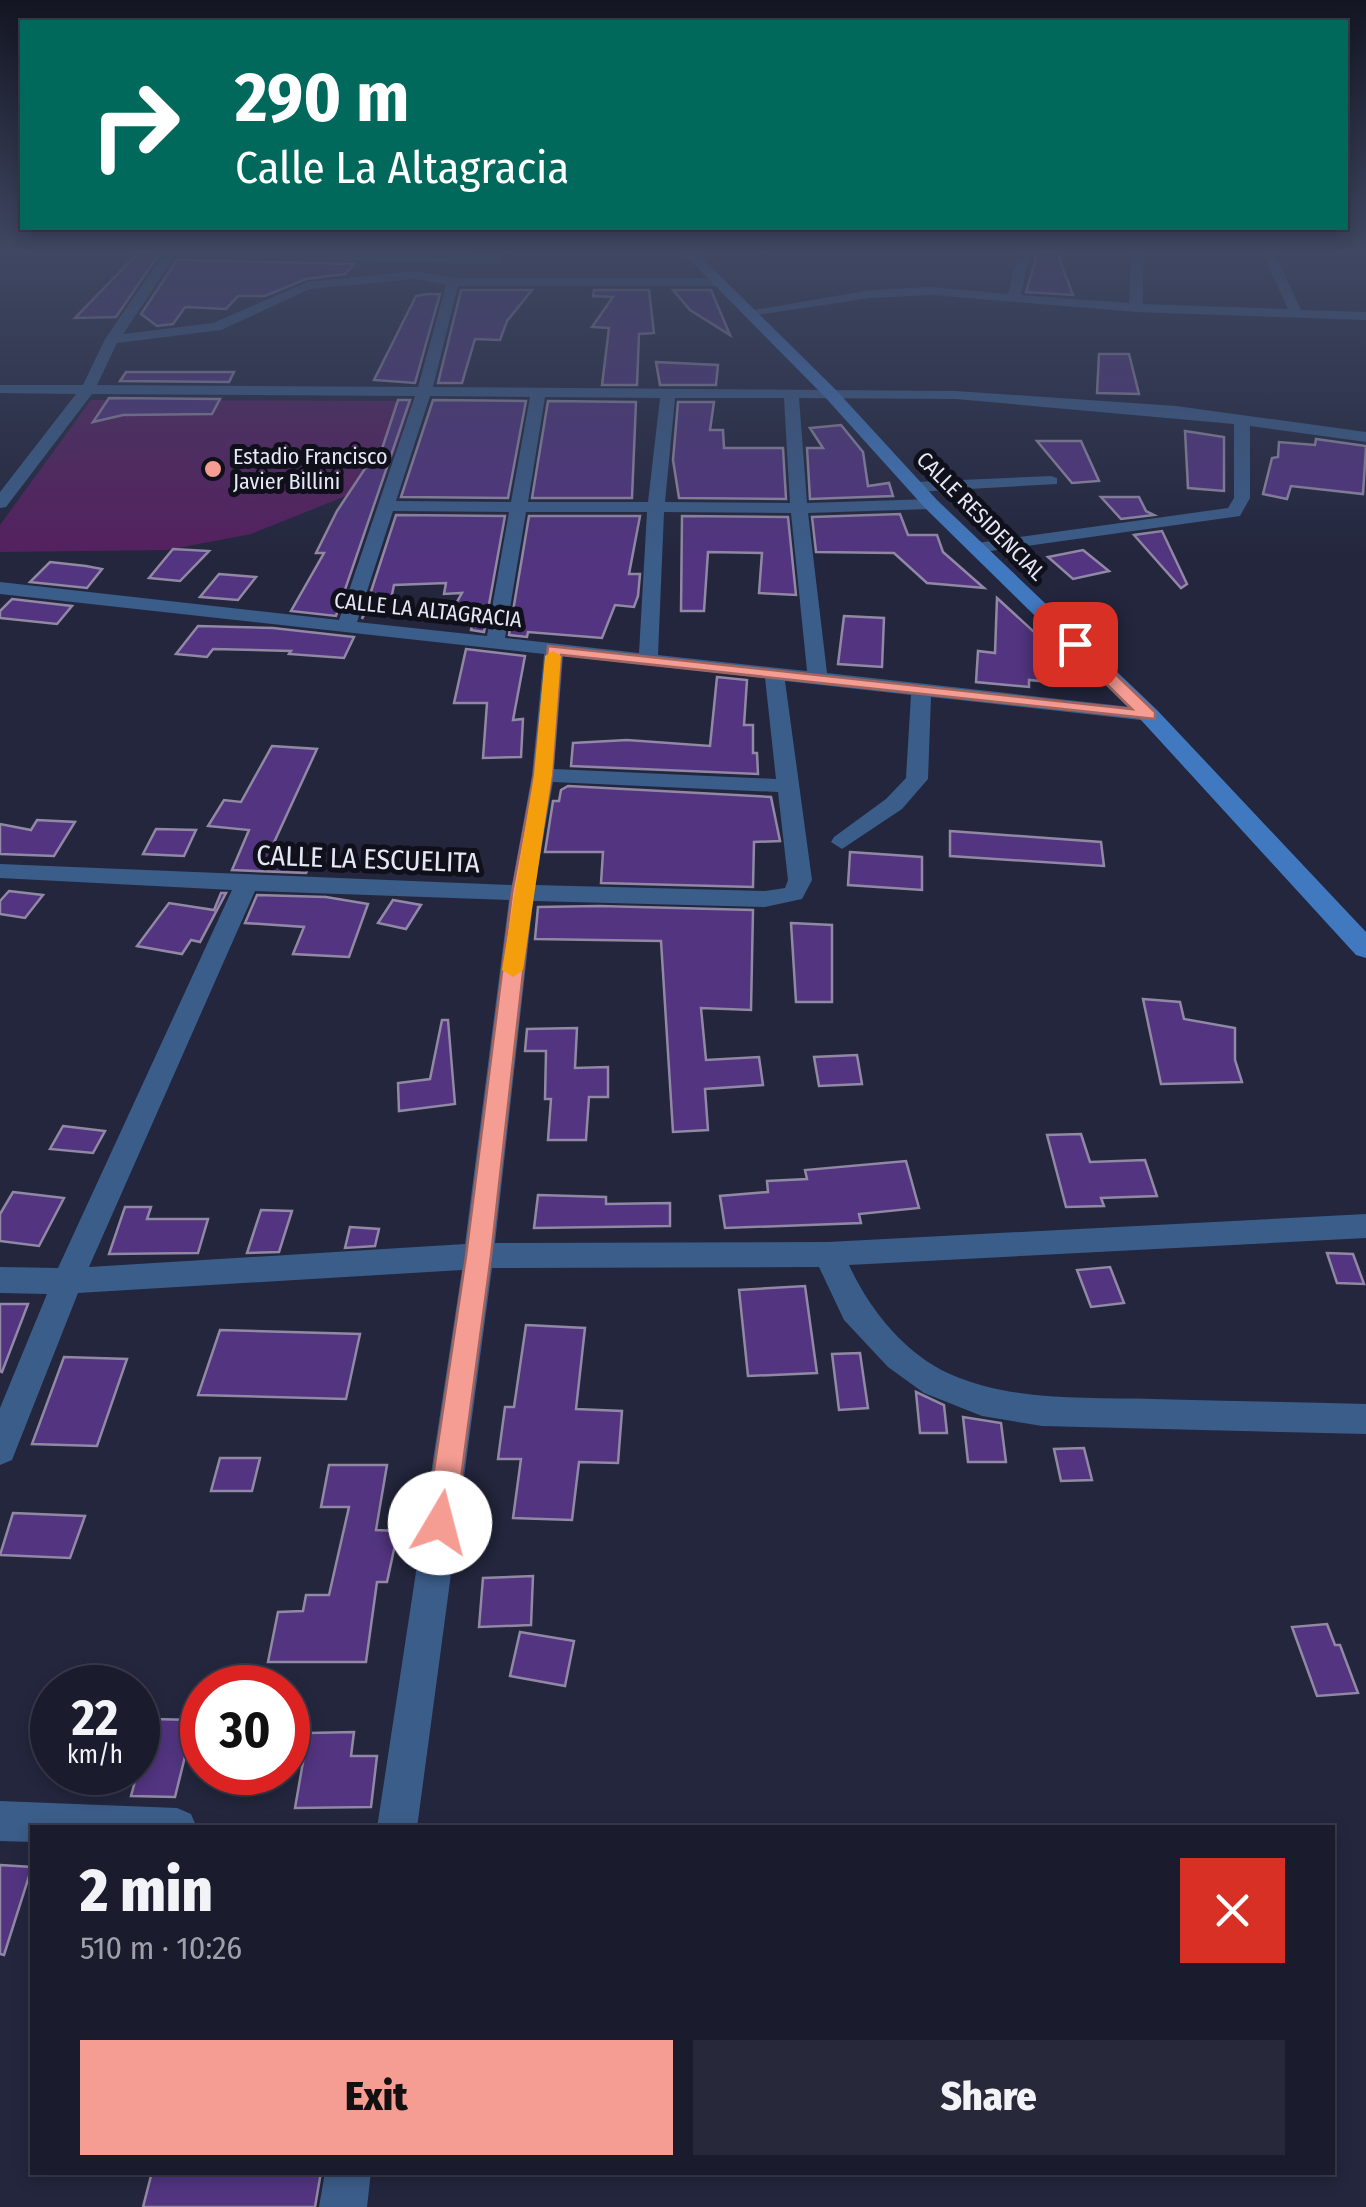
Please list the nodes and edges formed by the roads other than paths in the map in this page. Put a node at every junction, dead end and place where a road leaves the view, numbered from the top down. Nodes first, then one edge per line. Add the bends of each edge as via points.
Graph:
1 (106, 352) edge
2 (434, 352) edge
3 (789, 352) edge
4 (0, 389) edge
5 (88, 389) junction
6 (424, 392) junction
7 (538, 393) junction
8 (668, 394) junction
9 (791, 394) junction
10 (830, 394) junction
11 (1242, 420) junction
12 (1366, 437) edge
13 (1052, 480) dead end
14 (914, 486) junction
15 (0, 503) edge
16 (931, 504) junction
17 (384, 506) junction
18 (516, 507) junction
19 (656, 508) junction
20 (799, 508) junction
21 (976, 548) junction
22 (0, 588) edge
23 (346, 626) junction
24 (495, 643) junction
25 (554, 650) junction
26 (648, 659) junction
27 (774, 674) junction
28 (818, 679) junction
29 (920, 690) junction
30 (1149, 716) junction
31 (543, 775) junction
32 (789, 786) junction
33 (842, 842) dead end
34 (0, 871) edge
35 (246, 885) junction
36 (522, 893) junction
37 (1366, 949) edge
38 (1366, 1226) edge
39 (828, 1254) junction
40 (479, 1256) junction
41 (0, 1280) edge
42 (67, 1281) junction
43 (1366, 1420) edge
44 (0, 1448) edge
45 (0, 1821) edge
46 (101, 1825) edge
47 (397, 1825) edge
48 (348, 2175) edge
49 (343, 2207) edge

1 - 5 street
2 - 6 street
3 - 10 main road, CALLE RESIDENCIAL
4 - 5 street
5 - 6 street
5 - 15 street
6 - 7 street
6 - 17 street
7 - 8 street
7 - 18 street
8 - 9 street
8 - 19 street
9 - 10 street
9 - 20 street
10 - 11 street via 956,395
10 - 14 main road, CALLE RESIDENCIAL
11 - 12 street
11 - 21 street via 1242,498 1234,512
13 - 14 street
14 - 16 main road, CALLE RESIDENCIAL
16 - 20 street
16 - 21 main road, CALLE RESIDENCIAL
17 - 18 street
17 - 23 street
18 - 19 street
18 - 24 street
19 - 20 street
19 - 26 street
20 - 28 street
21 - 30 main road, CALLE RESIDENCIAL
22 - 23 street, CALLE LA ALTAGRACIA
23 - 24 street, CALLE LA ALTAGRACIA
24 - 25 street, CALLE LA ALTAGRACIA
25 - 26 street, CALLE LA ALTAGRACIA
25 - 31 street
26 - 27 street, CALLE LA ALTAGRACIA
27 - 28 street, CALLE LA ALTAGRACIA
27 - 32 street
28 - 29 street, CALLE LA ALTAGRACIA
29 - 30 street, CALLE LA ALTAGRACIA
29 - 33 street via 916,779
30 - 37 main road, CALLE RESIDENCIAL
31 - 32 street
31 - 36 street
32 - 36 street, CALLE LA ESCUELITA via 800,880 794,894 765,899
34 - 35 street, CALLE LA ESCUELITA
35 - 36 street, CALLE LA ESCUELITA
35 - 42 street
36 - 40 street
38 - 39 street
39 - 40 street
39 - 43 street via 855,1311 899,1357 936,1383 982,1401 1042,1411
40 - 42 street
40 - 47 street
41 - 42 street
42 - 44 street
45 - 46 street
48 - 49 street

